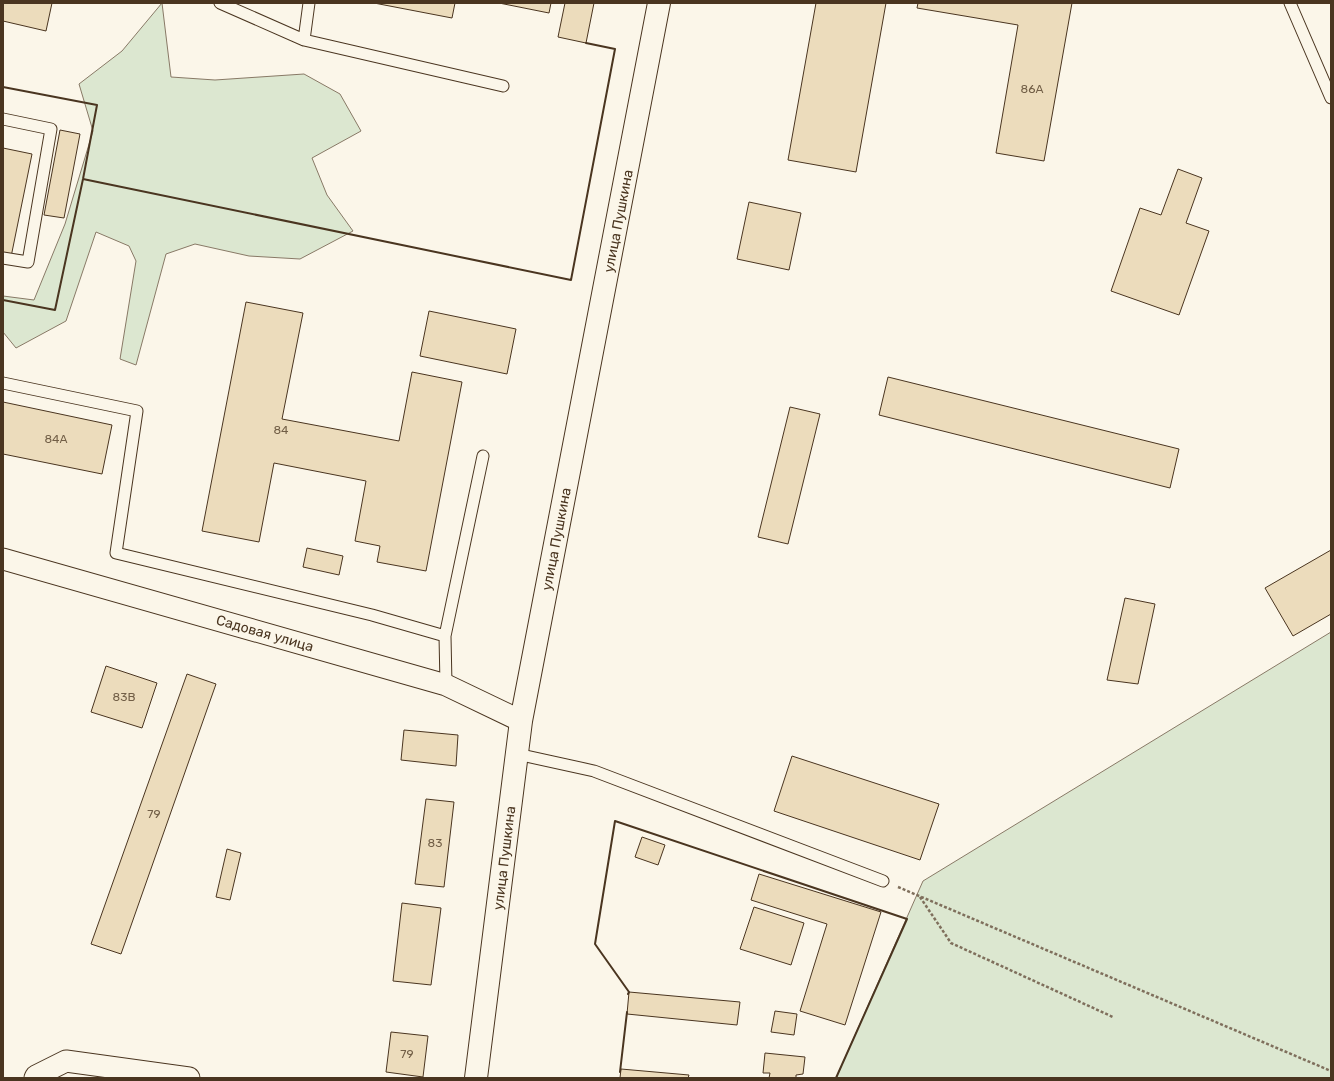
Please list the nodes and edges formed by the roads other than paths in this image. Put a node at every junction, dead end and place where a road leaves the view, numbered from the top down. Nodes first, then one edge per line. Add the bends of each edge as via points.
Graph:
1 (220, 3) edge
2 (309, 3) edge
3 (659, 3) edge
4 (1290, 3) edge
5 (304, 40) junction
6 (503, 86) dead end
7 (1331, 98) edge
8 (3, 119) edge
9 (3, 258) edge
10 (3, 382) edge
11 (483, 456) dead end
12 (3, 558) edge
13 (445, 636) junction
14 (446, 685) junction
15 (521, 721) junction
16 (517, 754) junction
17 (883, 881) road end
18 (35, 1078) edge
19 (189, 1078) edge
20 (476, 1078) edge

1 - 5 lane
2 - 5 lane
3 - 15 main road, улица Пушкина
4 - 7 lane
5 - 6 lane
8 - 9 lane via 51,128 28,262
10 - 13 lane via 137,411 116,553 372,615
11 - 13 lane
12 - 14 street, Садовая улица
13 - 14 lane
14 - 15 street, Садовая улица
15 - 16 main road, улица Пушкина
16 - 17 lane via 594,771
16 - 20 main road, улица Пушкина
18 - 19 street via 66,1061

